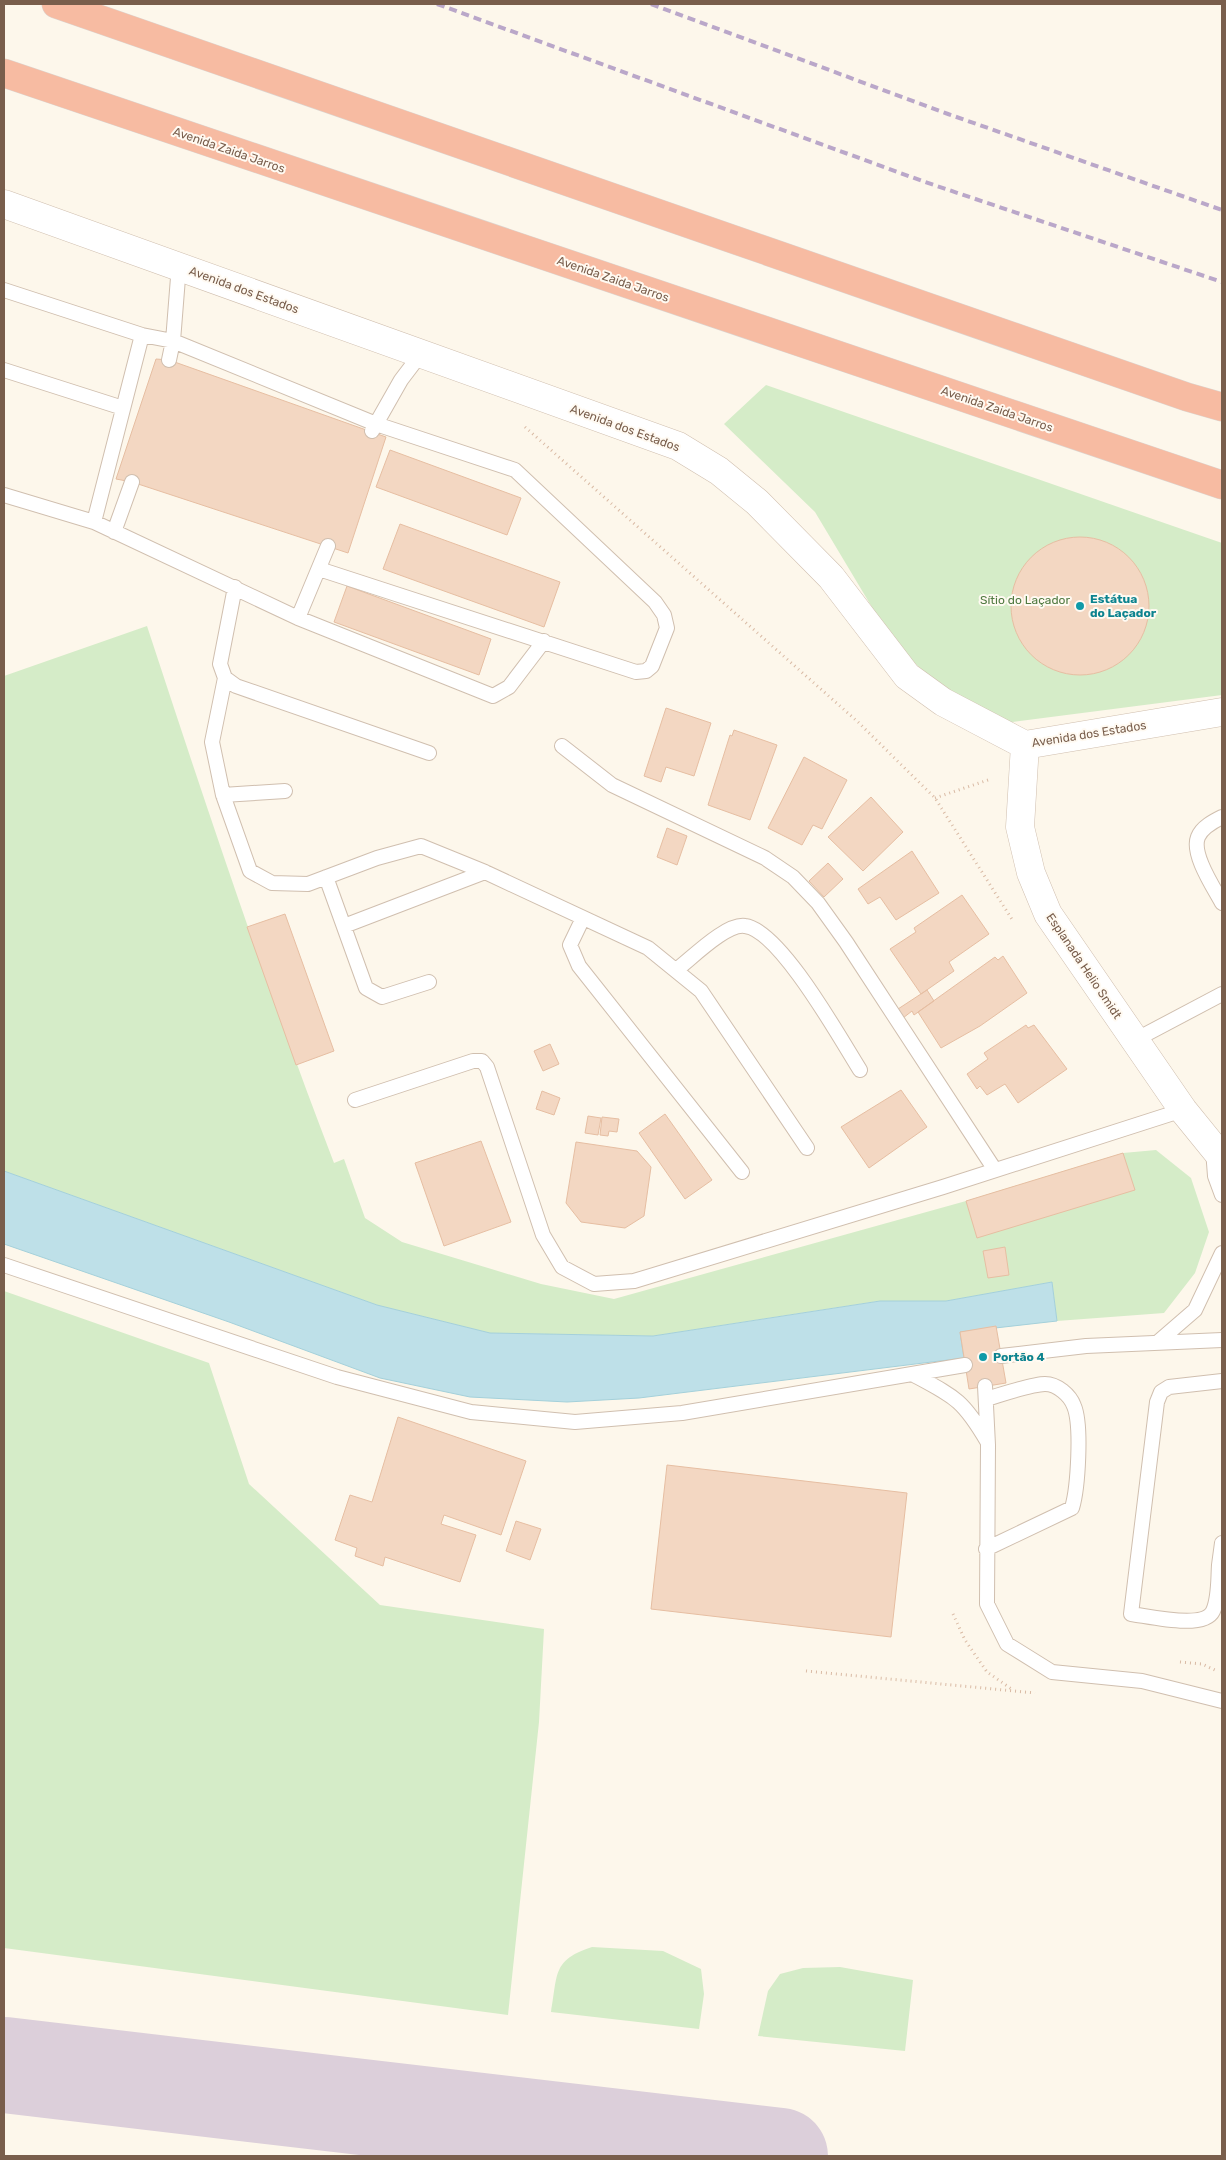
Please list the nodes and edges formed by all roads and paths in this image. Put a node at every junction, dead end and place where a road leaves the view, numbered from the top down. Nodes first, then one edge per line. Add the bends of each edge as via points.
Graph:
1 (56, 4) edge
2 (4, 74) edge
3 (4, 204) edge
4 (179, 265) junction
5 (4, 290) edge
6 (142, 335) junction
7 (174, 341) junction
8 (420, 355) junction
9 (169, 360) dead end
10 (4, 370) edge
11 (1222, 407) edge
12 (123, 408) junction
13 (523, 426) dead end
14 (374, 428) junction
15 (132, 482) dead end
16 (1222, 485) edge
17 (4, 495) edge
18 (94, 522) junction
19 (114, 532) junction
20 (328, 546) dead end
21 (319, 569) junction
22 (235, 587) junction
23 (298, 618) junction
24 (544, 641) junction
25 (225, 678) junction
26 (1222, 712) edge
27 (1025, 745) junction
28 (562, 746) dead end
29 (429, 753) dead end
30 (1023, 776) junction
31 (285, 791) dead end
32 (223, 795) junction
33 (935, 798) junction
34 (1222, 816) edge
35 (485, 872) junction
36 (326, 877) junction
37 (1222, 903) edge
38 (583, 918) junction
39 (1016, 925) dead end
40 (344, 926) junction
41 (676, 970) junction
42 (429, 982) dead end
43 (1222, 994) edge
44 (1135, 1040) junction
45 (860, 1070) dead end
46 (355, 1100) dead end
47 (1183, 1110) junction
48 (1219, 1147) edge
49 (808, 1148) dead end
50 (995, 1170) junction
51 (742, 1172) dead end
52 (1222, 1195) edge
53 (1221, 1261) edge
54 (4, 1265) edge
55 (1222, 1340) edge
56 (1158, 1342) junction
57 (1001, 1356) dead end
58 (965, 1365) dead end
59 (914, 1374) junction
60 (1222, 1380) edge
61 (988, 1445) junction
62 (1222, 1543) edge
63 (986, 1549) junction
64 (1221, 1565) edge
65 (953, 1614) dead end
66 (806, 1671) dead end
67 (1014, 1691) junction
68 (1043, 1694) dead end
69 (1222, 1701) edge

1 - 11 highway
2 - 16 highway, Avenida Zaida Jarros
3 - 4 street, Avenida dos Estados
4 - 7 lane
4 - 8 street, Avenida dos Estados
5 - 6 lane
6 - 7 lane
6 - 12 lane
7 - 9 lane
7 - 14 lane
8 - 14 lane via 401,380
8 - 27 street, Avenida dos Estados via 678,446 719,471 757,502 831,577 907,676 943,702
10 - 12 lane
12 - 18 lane
13 - 33 path via 858,722
14 - 24 lane via 515,470 655,602 668,628 652,666 646,671 636,672
15 - 19 lane
17 - 18 lane
18 - 19 lane
19 - 22 lane
20 - 21 lane
21 - 23 lane
21 - 24 lane
22 - 23 lane
22 - 25 lane via 220,664
23 - 24 lane via 493,696 509,687
25 - 29 lane via 236,686
25 - 32 lane via 212,742
26 - 27 street, Avenida dos Estados
27 - 30 street, Esplanada Helio Smidt
28 - 50 lane via 612,785 766,858 793,877 818,903 846,942
30 - 33 path via 1004,774
30 - 44 street, Esplanada Helio Smidt via 1020,827 1031,873 1048,914
31 - 32 lane
32 - 36 lane via 250,871 272,883 308,884
33 - 39 path
34 - 37 lane via 1198,837 1197,854
35 - 36 lane via 421,846
35 - 38 lane
35 - 40 lane
36 - 40 lane
38 - 41 lane via 648,948
38 - 51 lane via 570,945 579,966
40 - 42 lane via 366,988 382,997
41 - 45 lane via 728,929 746,926 762,934 796,968
41 - 49 lane via 701,991
43 - 44 lane
44 - 47 street, Esplanada Helio Smidt
46 - 50 lane via 472,1061 482,1061 544,1235 562,1268 594,1284 634,1281
47 - 48 street, Esplanada Helio Smidt
47 - 50 lane
48 - 52 lane via 1215,1176
53 - 56 lane via 1195,1310
54 - 59 lane via 337,1377 470,1412 575,1422 682,1413
55 - 56 lane
56 - 57 lane
58 - 59 lane
59 - 61 lane via 954,1396 970,1412
60 - 64 lane via 1169,1387 1161,1392 1131,1614 1189,1622 1202,1620 1212,1614
61 - 63 lane
61 - 63 lane via 985,1393 1046,1384 1064,1391 1074,1405 1078,1422 1076,1495 1072,1508
62 - 64 lane
63 - 69 lane via 988,1604 1007,1644 1052,1672 1142,1681
65 - 67 path via 986,1672
66 - 67 path
67 - 68 path

